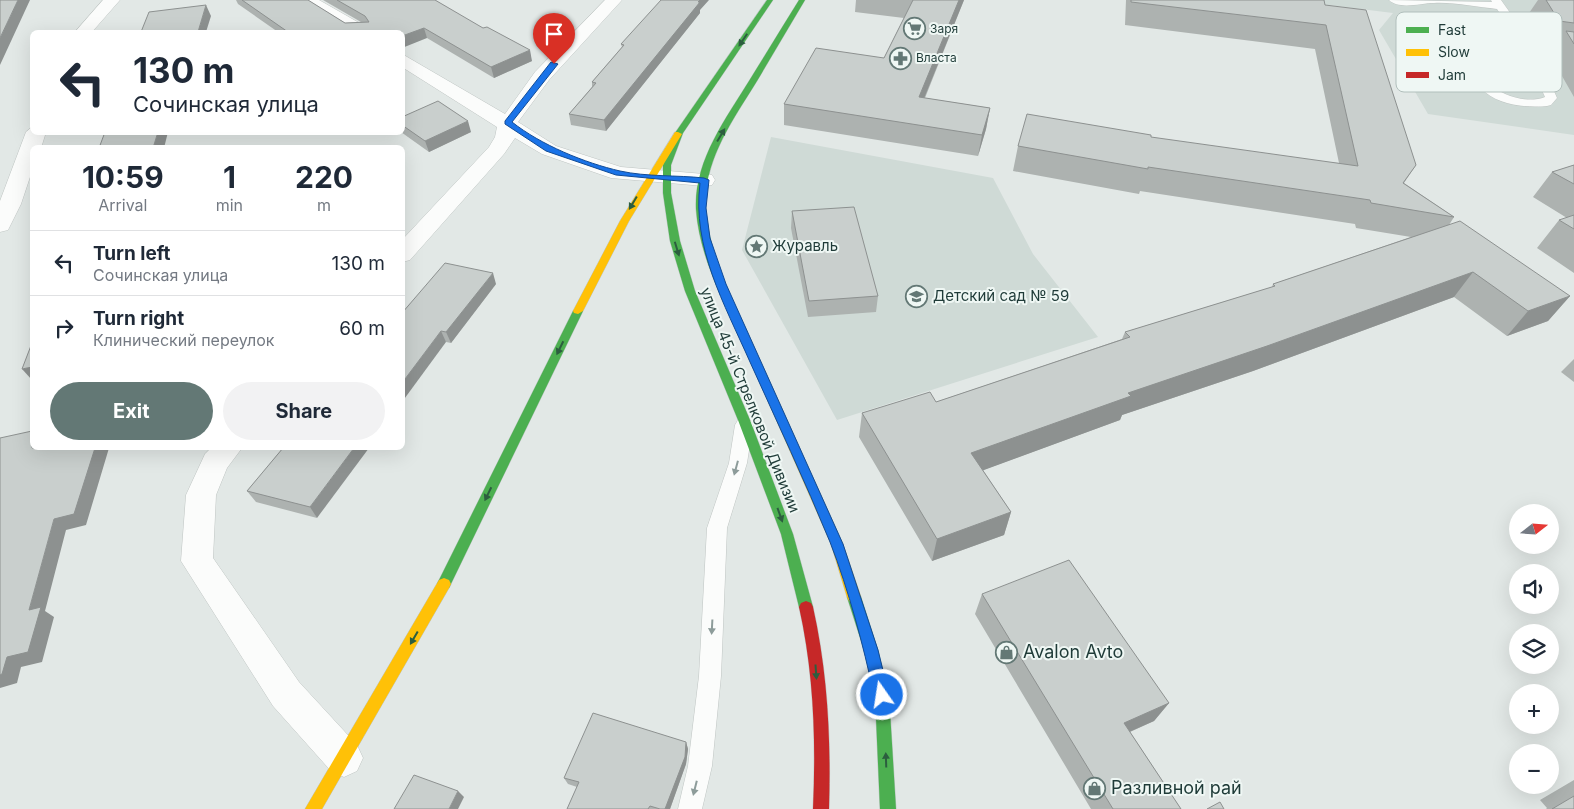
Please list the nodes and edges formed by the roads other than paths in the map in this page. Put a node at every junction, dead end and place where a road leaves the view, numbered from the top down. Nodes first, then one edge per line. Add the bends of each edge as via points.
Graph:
1 (112, 0) edge
2 (307, 0) edge
3 (614, 0) edge
4 (770, 0) edge
5 (802, 0) edge
6 (1394, 0) edge
7 (1432, 0) edge
8 (1439, 0) edge
9 (1498, 3) edge
10 (85, 30) edge
11 (359, 30) edge
12 (405, 61) edge
13 (1494, 92) edge
14 (1548, 92) edge
15 (508, 123) junction
16 (679, 133) junction
17 (30, 149) edge
18 (658, 177) junction
19 (704, 180) junction
20 (0, 224) edge
21 (405, 252) edge
22 (744, 420) junction
23 (226, 450) edge
24 (344, 758) junction
25 (313, 809) edge
26 (690, 809) edge
27 (821, 809) edge
28 (888, 809) edge

1 - 10 street
2 - 11 street
3 - 15 street via 542,76
4 -> 16 main road, улица 45-й Стрелковой Дивизии
19 -> 5 main road, улица 45-й Стрелковой Дивизии via 716,143
6 - 7 lane
8 - 9 lane
12 - 15 street
13 - 14 lane via 1509,100 1547,102 1551,98
15 - 18 street via 549,150 575,160 619,173
15 - 21 street via 505,137 497,150
16 - 18 main road
16 - 18 main road, улица 45-й Стрелковой Дивизии via 667,165
17 - 20 street
18 - 19 street
18 -> 22 main road, улица 45-й Стрелковой Дивизии via 667,192 675,241 690,291
18 -> 24 main road via 620,224 440,592
28 -> 19 main road, улица 45-й Стрелковой Дивизии via 882,695 871,650 837,544 721,284 705,238 701,208
22 -> 26 lane via 738,463 717,528 710,676 700,766
22 -> 27 main road, улица 45-й Стрелковой Дивизии via 787,534 814,637 823,766
23 - 24 street via 215,462 201,495 197,561 286,694
24 - 25 main road

